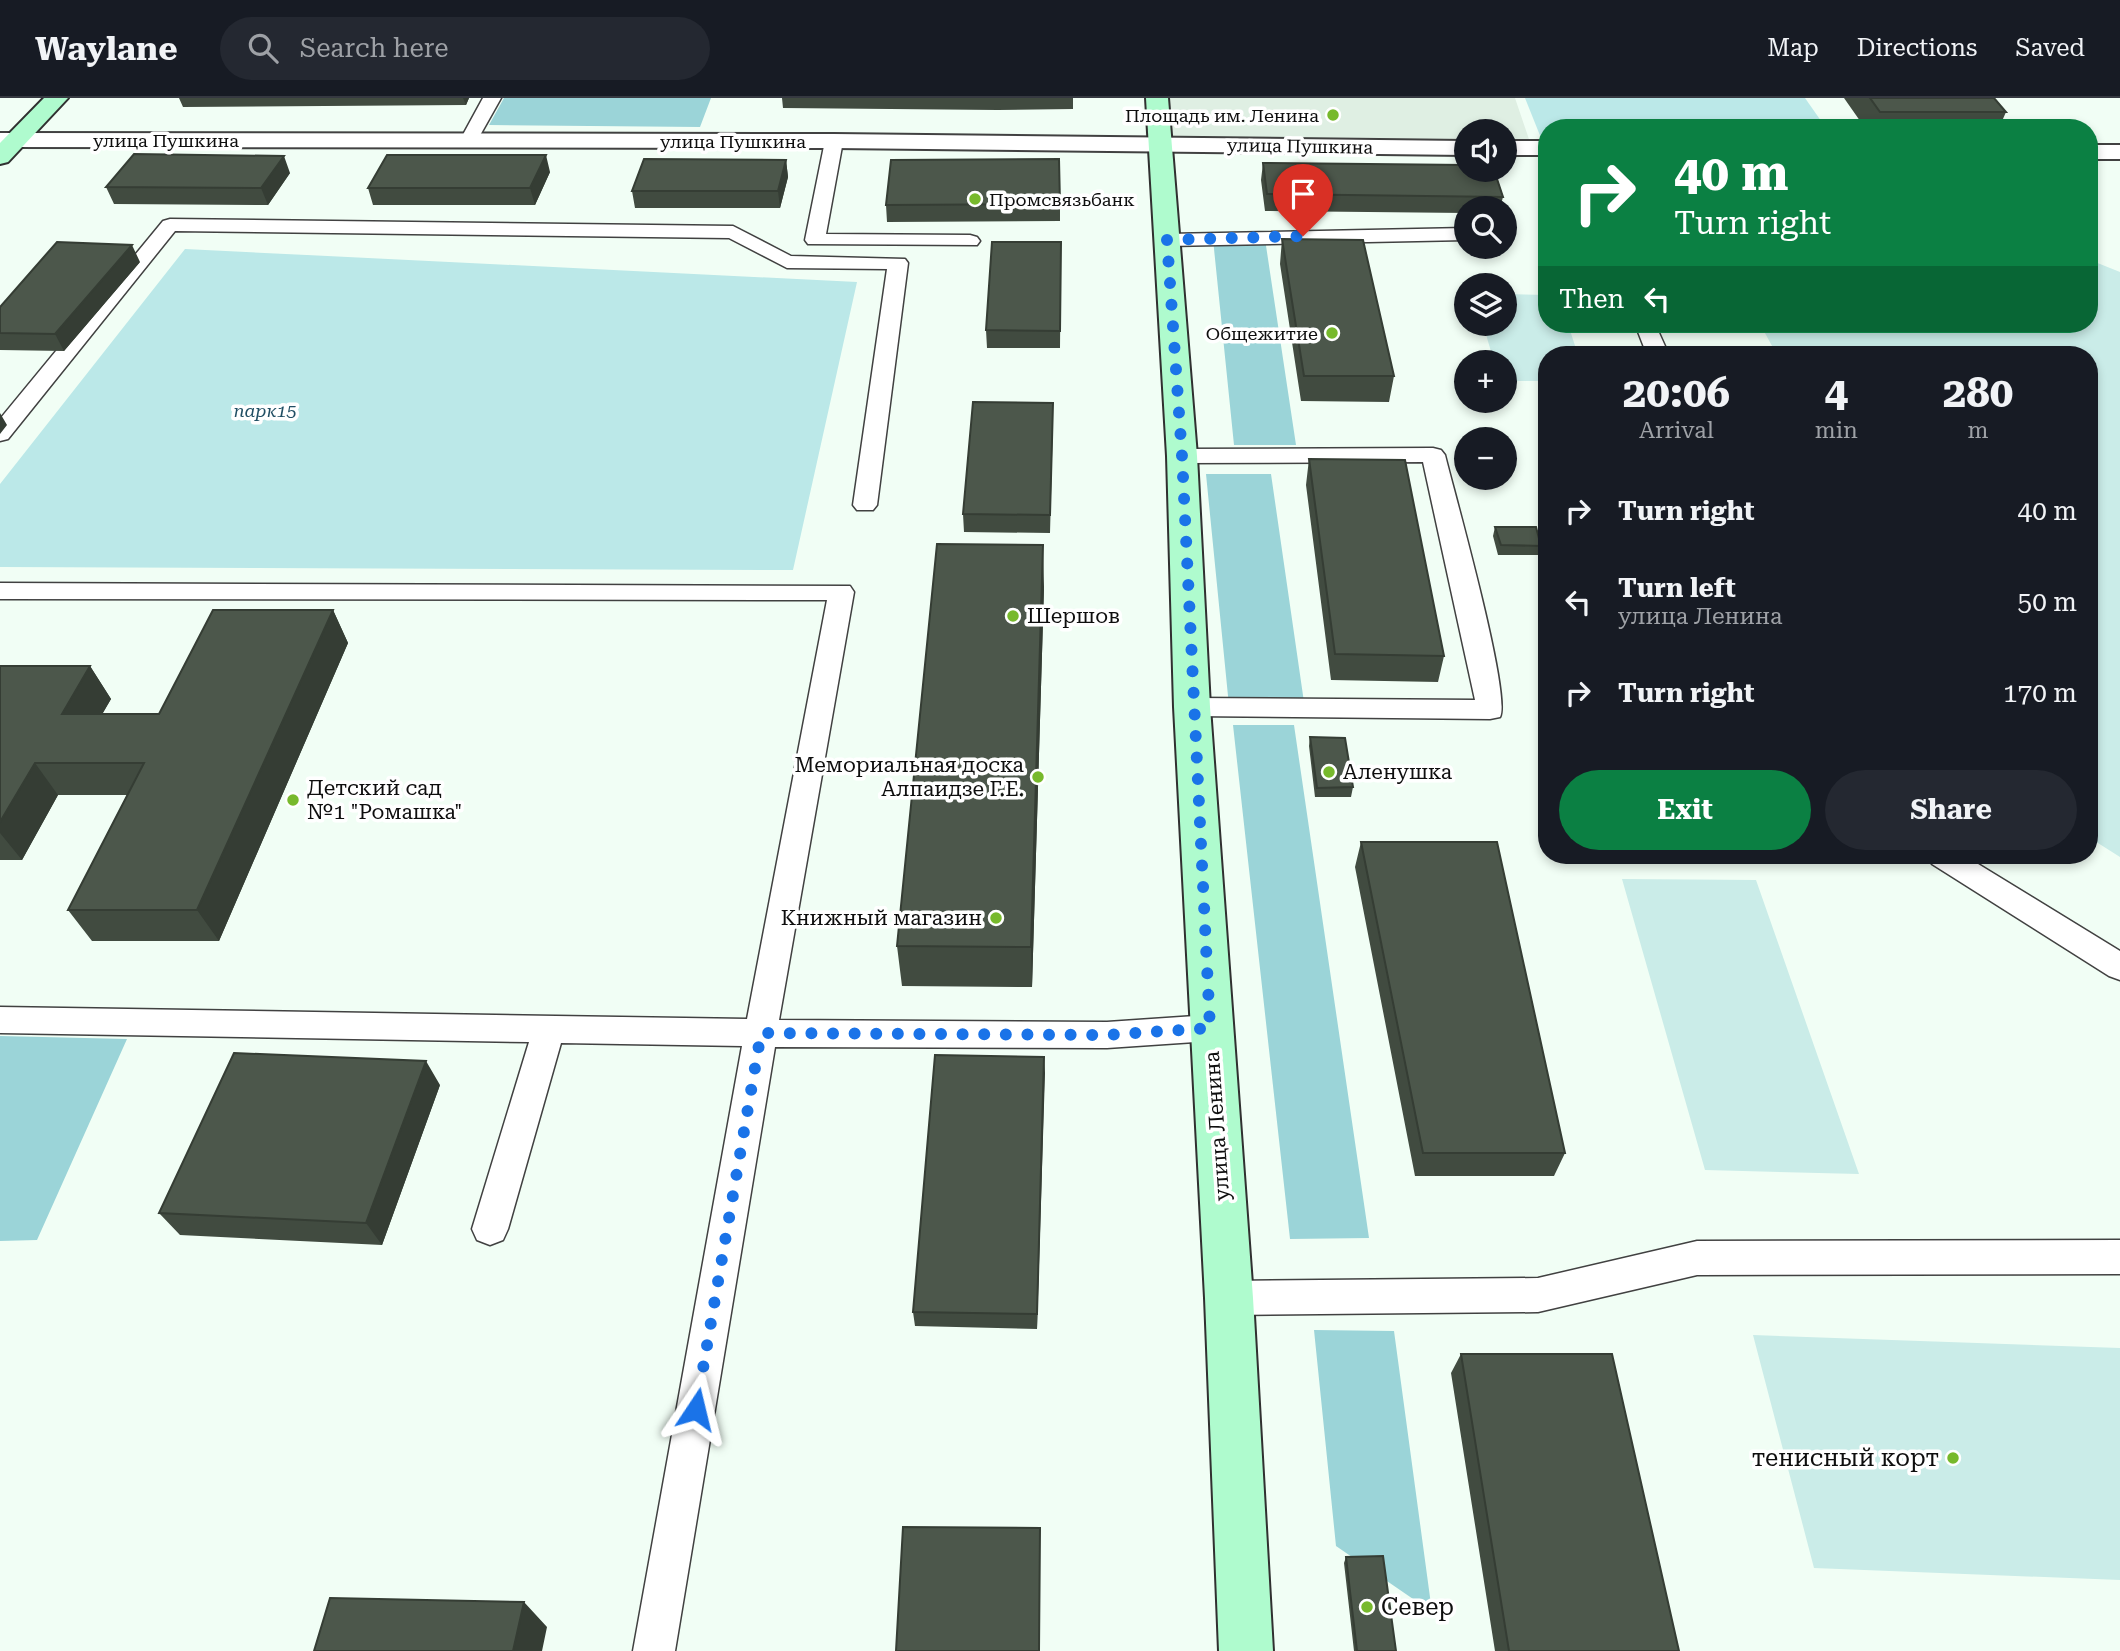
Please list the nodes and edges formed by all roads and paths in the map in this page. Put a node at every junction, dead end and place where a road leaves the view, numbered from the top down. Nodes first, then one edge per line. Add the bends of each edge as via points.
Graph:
1 (57, 98) edge
2 (492, 98) edge
3 (1157, 98) edge
4 (834, 141) junction
5 (468, 142) junction
6 (1159, 144) junction
7 (5, 145) edge
8 (1454, 148) edge
9 (1517, 148) edge
10 (1538, 148) edge
11 (2098, 152) edge
12 (2120, 152) edge
13 (1454, 234) edge
14 (1167, 240) junction
15 (970, 242) dead end
16 (0, 434) edge
17 (1182, 456) junction
18 (865, 505) dead end
19 (0, 591) edge
20 (1192, 707) junction
21 (1955, 864) edge
22 (2120, 967) edge
23 (0, 1020) edge
24 (1210, 1028) junction
25 (549, 1030) junction
26 (761, 1033) junction
27 (491, 1229) dead end
28 (2120, 1257) edge
29 (1229, 1298) junction
30 (654, 1651) edge
31 (1245, 1651) edge

1 - 7 street
2 - 5 lane
3 - 6 street, улица Ленина
4 - 5 street, улица Пушкина
4 - 6 street, улица Пушкина
4 - 15 lane via 815,240
5 - 7 street, улица Пушкина
6 - 8 street, улица Пушкина
6 - 14 street, улица Ленина
9 - 10 street
11 - 12 street
13 - 14 lane
14 - 17 street, улица Ленина
16 - 18 lane via 170,225 733,232 787,262 898,263
17 - 20 street, улица Ленина
17 - 20 lane via 1433,455 1485,669 1490,710
19 - 26 lane via 841,592
20 - 24 street, улица Ленина
21 - 22 lane
23 - 25 lane
24 - 26 lane via 1107,1035
24 - 29 street, улица Ленина
25 - 26 lane
25 - 27 lane
26 - 30 lane
28 - 29 lane via 1698,1258 1538,1295
29 - 31 street, улица Ленина

